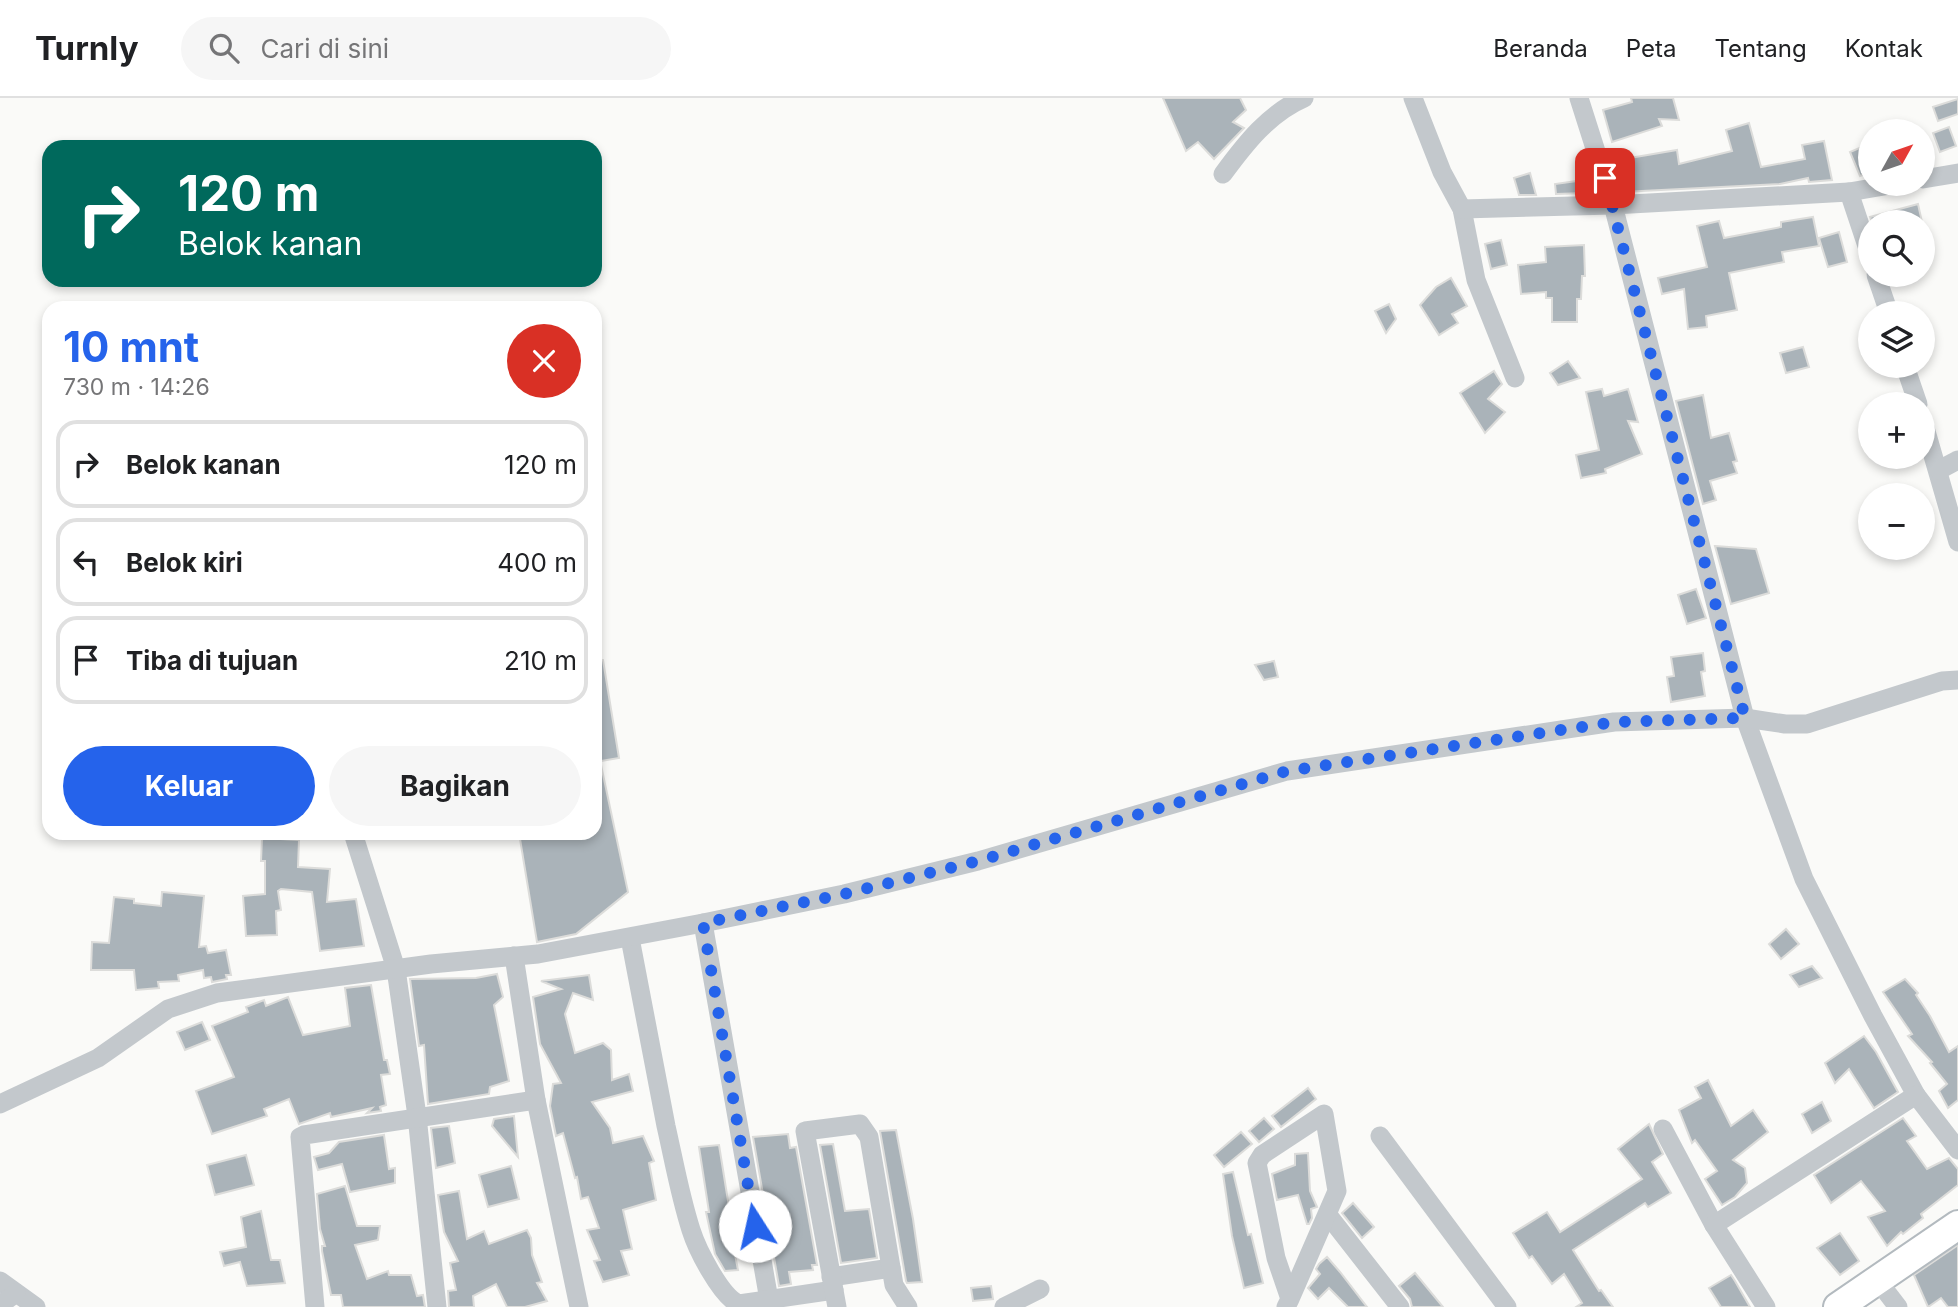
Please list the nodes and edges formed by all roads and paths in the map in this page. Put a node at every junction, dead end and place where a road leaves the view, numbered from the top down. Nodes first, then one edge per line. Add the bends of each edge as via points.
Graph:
1 (1304, 98) edge
2 (1413, 98) edge
3 (1579, 98) edge
4 (1958, 173) edge
5 (1223, 174) dead end
6 (1936, 177) edge
7 (1858, 190) edge
8 (1849, 192) junction
9 (1613, 205) junction
10 (1462, 209) junction
11 (1858, 219) edge
12 (1515, 378) dead end
13 (1935, 458) edge
14 (1958, 460) edge
15 (1939, 470) junction
16 (1958, 542) edge
17 (1958, 680) edge
18 (1745, 718) junction
19 (355, 840) edge
20 (703, 923) junction
21 (630, 938) junction
22 (514, 956) junction
23 (396, 969) junction
24 (1916, 1095) junction
25 (536, 1100) junction
26 (0, 1104) edge
27 (417, 1116) junction
28 (1663, 1129) dead end
29 (1380, 1136) dead end
30 (1958, 1150) edge
31 (1328, 1215) junction
32 (1714, 1225) junction
33 (1958, 1225) edge
34 (891, 1268) junction
35 (1878, 1281) junction
36 (1040, 1289) dead end
37 (834, 1292) edge
38 (5, 1293) edge
39 (769, 1300) junction
40 (1288, 1303) edge
41 (36, 1307) edge
42 (315, 1307) edge
43 (437, 1307) edge
44 (579, 1307) edge
45 (908, 1307) edge
46 (1004, 1307) edge
47 (1400, 1307) edge
48 (1507, 1307) edge
49 (1766, 1307) edge
50 (1838, 1307) edge
51 (1898, 1307) edge

1 - 5 street via 1267,122
2 - 10 street via 1441,172
3 - 9 street
4 - 6 street
7 - 8 street
8 - 9 street
8 - 11 street
9 - 10 street
9 - 18 street
10 - 12 street via 1476,280
13 - 15 street
14 - 15 street
15 - 16 street
17 - 18 street via 1807,723
18 - 20 street via 1615,722 1287,771 978,861
18 - 24 street via 1804,879
19 - 23 street
20 - 21 street
20 - 39 street
21 - 22 street
21 - 39 street via 692,1233 731,1301
22 - 23 street
22 - 25 street
23 - 26 street via 217,993 168,1009 98,1058
23 - 27 street
24 - 30 street
24 - 32 street
25 - 27 street
25 - 44 street
27 - 42 street via 300,1137
27 - 43 street
28 - 32 street
29 - 48 street
31 - 40 street
31 - 40 street via 1337,1191 1324,1114 1262,1155 1257,1163
31 - 47 street
32 - 49 street
33 - 35 street
34 - 37 street
34 - 37 street via 867,1132 860,1124 805,1131
34 - 45 street via 894,1285
35 - 50 street
35 - 51 street
36 - 46 street
37 - 39 street
38 - 41 street

